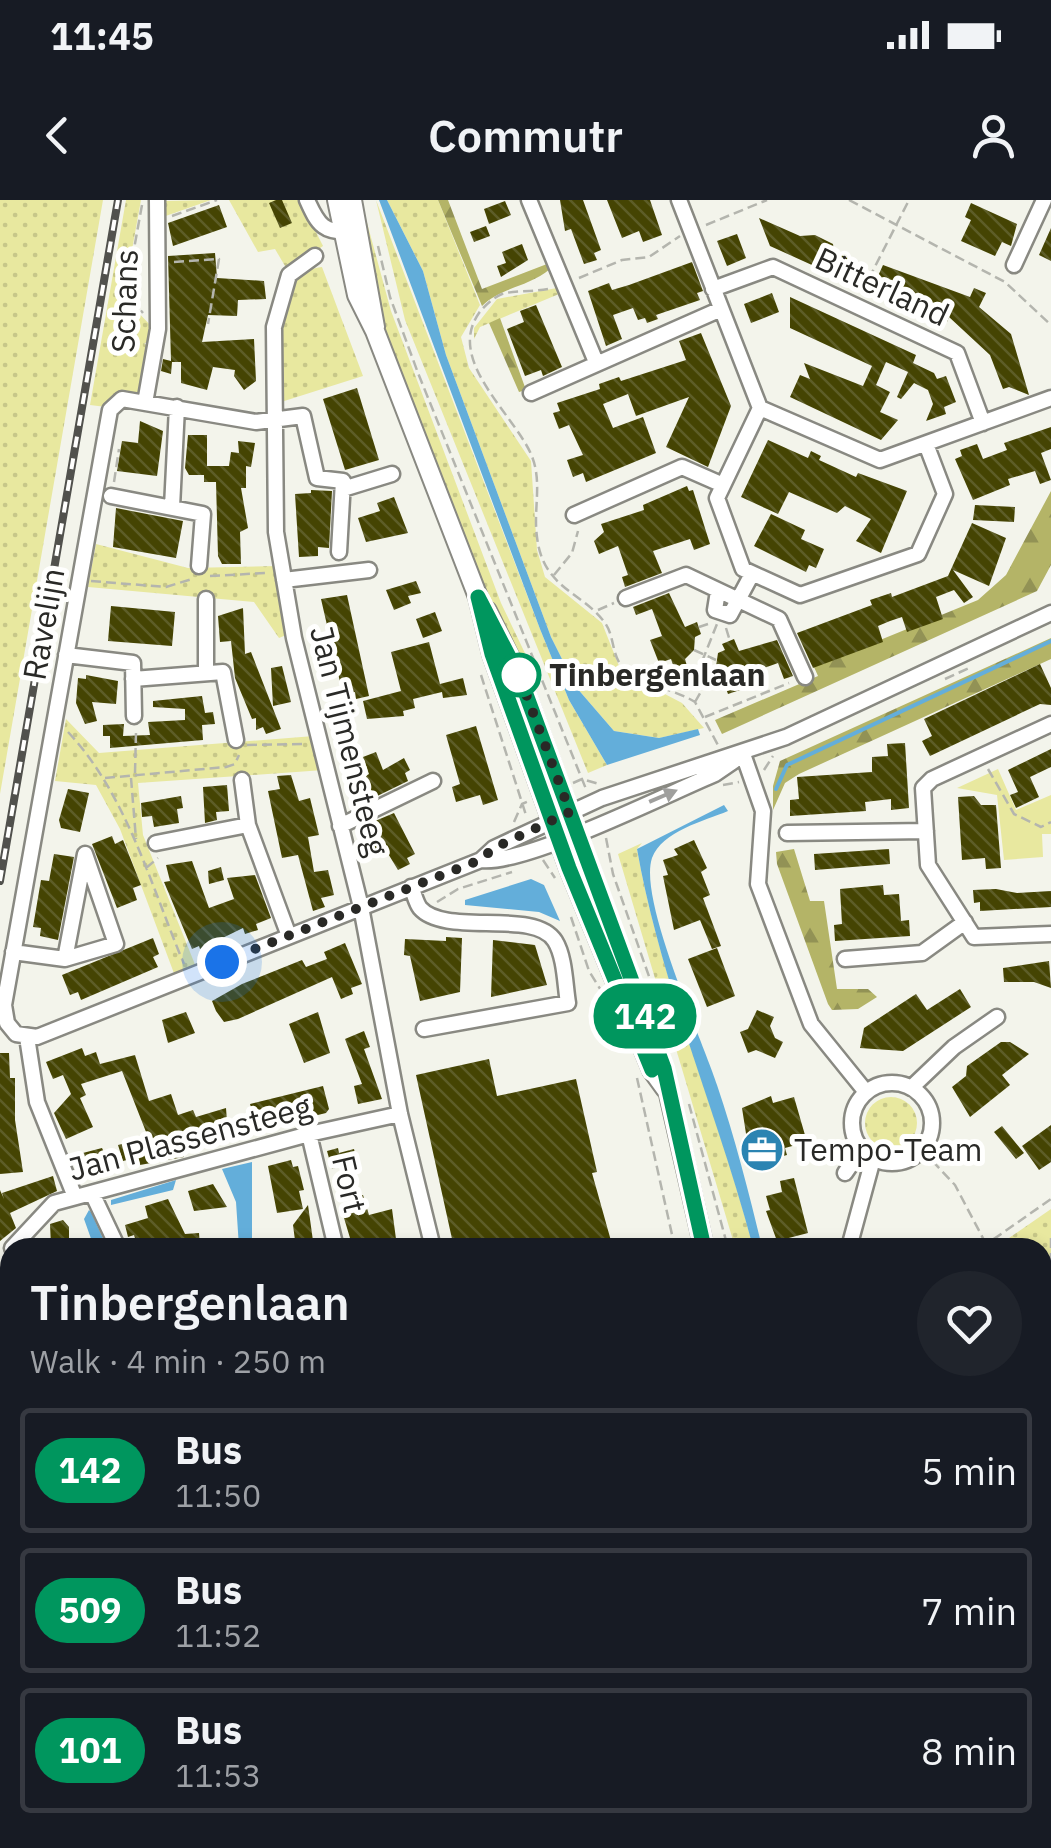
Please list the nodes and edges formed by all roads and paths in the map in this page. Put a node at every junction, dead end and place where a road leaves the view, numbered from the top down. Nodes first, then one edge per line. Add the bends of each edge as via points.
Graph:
1 (143, 200) edge
2 (158, 200) edge
3 (217, 200) edge
4 (307, 200) edge
5 (337, 200) edge
6 (352, 200) edge
7 (529, 200) edge
8 (680, 200) edge
9 (767, 200) edge
10 (849, 200) edge
11 (909, 200) edge
12 (1044, 200) edge
13 (155, 222) junction
14 (893, 224) junction
15 (138, 228) junction
16 (692, 231) junction
17 (352, 232) junction
18 (316, 256) dead end
19 (162, 263) dead end
20 (1014, 266) dead end
21 (564, 284) junction
22 (713, 289) junction
23 (854, 308) junction
24 (721, 310) junction
25 (208, 324) dead end
26 (1051, 325) edge
27 (158, 329) junction
28 (596, 362) junction
29 (531, 392) dead end
30 (1051, 398) edge
31 (145, 403) junction
32 (176, 408) junction
33 (760, 408) junction
34 (272, 422) junction
35 (983, 423) junction
36 (926, 444) junction
37 (119, 449) dead end
38 (392, 474) dead end
39 (723, 485) junction
40 (342, 489) junction
41 (112, 496) joint
42 (172, 507) junction
43 (574, 515) joint
44 (339, 552) dead end
45 (369, 570) dead end
46 (200, 574) junction
47 (752, 574) junction
48 (284, 576) junction
49 (554, 576) junction
50 (80, 580) junction
51 (718, 591) junction
52 (626, 598) joint
53 (206, 599) dead end
54 (740, 601) junction
55 (597, 611) junction
56 (1051, 613) edge
57 (720, 618) junction
58 (699, 628) dead end
59 (730, 641) dead end
60 (694, 650) dead end
61 (705, 654) junction
62 (66, 655) junction
63 (716, 660) dead end
64 (701, 664) junction
65 (684, 670) dead end
66 (206, 673) junction
67 (805, 677) joint
68 (134, 679) junction
69 (695, 702) junction
70 (134, 716) joint
71 (705, 717) junction
72 (54, 723) junction
73 (1051, 724) edge
74 (236, 740) dead end
75 (320, 743) junction
76 (720, 748) dead end
77 (743, 754) junction
78 (981, 755) junction
79 (133, 776) junction
80 (104, 778) junction
81 (242, 780) dead end
82 (433, 780) dead end
83 (562, 816) junction
84 (1051, 822) edge
85 (248, 824) junction
86 (340, 826) junction
87 (579, 831) junction
88 (926, 832) junction
89 (787, 833) dead end
90 (135, 840) junction
91 (560, 841) junction
92 (156, 843) joint
93 (480, 860) junction
94 (532, 865) dead end
95 (145, 868) junction
96 (546, 868) dead end
97 (513, 871) dead end
98 (411, 886) junction
99 (360, 907) junction
100 (420, 908) junction
101 (965, 922) junction
102 (1051, 934) edge
103 (290, 936) junction
104 (13, 952) junction
105 (845, 958) dead end
106 (65, 959) junction
107 (189, 976) junction
108 (997, 1018) dead end
109 (424, 1029) dead end
110 (27, 1037) junction
111 (665, 1088) junction
112 (911, 1088) junction
113 (866, 1092) junction
114 (400, 1114) junction
115 (308, 1134) junction
116 (922, 1150) junction
117 (872, 1157) junction
118 (845, 1173) dead end
119 (92, 1193) junction
120 (75, 1198) junction
121 (1051, 1199) edge
122 (20, 1238) edge
123 (113, 1238) edge
124 (334, 1238) edge
125 (431, 1238) edge
126 (702, 1238) edge
127 (854, 1238) edge
128 (983, 1238) edge
129 (991, 1238) edge

1 - 15 path
2 - 13 street, Schans
3 - 13 path
4 - 17 street via 317,224
5 - 17 main road
6 - 17 main road
7 - 21 street
8 - 16 street
9 - 16 path
10 - 14 path
11 - 14 path
12 - 20 street
13 - 15 path
13 - 27 street, Schans
14 - 23 path
14 - 26 path via 1005,282
15 - 27 path via 124,304 136,305
16 - 21 path via 649,257 622,260
16 - 22 street
17 - 83 main road via 375,331 478,597 514,663
18 - 34 street, Jan Tijmensteeg via 290,274 280,297
19 - 25 path via 219,259
21 - 28 street
21 - 49 path via 491,300 468,338 471,358 538,474 536,539
22 - 23 street, Bitterland via 773,267
22 - 24 street
23 - 35 street, Bitterland via 957,353
24 - 28 street
24 - 33 street
27 - 31 street, Schans
28 - 29 street
30 - 35 street
31 - 32 street
31 - 50 street, Ravelijn via 122,400 110,410
32 - 34 street
32 - 42 street
33 - 36 street via 875,460
33 - 39 street
34 - 40 street via 303,416 316,478 343,482
34 - 48 street, Jan Tijmensteeg
35 - 36 street
36 - 47 street via 945,494 918,554 800,595
37 - 41 path
38 - 40 street
39 - 43 street via 682,467
39 - 47 street via 717,498 743,569
40 - 44 street
41 - 42 street
42 - 46 street via 203,514
43 - 49 path via 574,548
45 - 48 street
46 - 48 path
46 - 50 path via 166,587
47 - 54 street
48 - 75 street, Jan Tijmensteeg
49 - 55 path via 558,587
50 - 62 street, Ravelijn
51 - 52 street via 686,576
51 - 54 street
51 - 57 street via 714,606
52 - 55 path
53 - 66 street
54 - 57 street
54 - 67 street via 779,619
55 - 69 path via 611,630 618,662 645,683
56 - 77 street
57 - 58 path
57 - 59 path
57 - 61 path
60 - 61 path
61 - 63 path
61 - 64 path
62 - 68 street via 133,663
62 - 72 street, Ravelijn
64 - 65 path
64 - 69 path via 708,681
66 - 68 street
66 - 74 street via 223,672
67 - 71 path
68 - 70 street
69 - 71 path
70 - 79 path
71 - 76 path
72 - 80 path
72 - 104 street, Ravelijn
73 - 78 street
75 - 79 path via 246,745 226,767
75 - 86 street, Jan Tijmensteeg
77 - 83 street
87 -> 77 street via 715,774
77 - 113 street via 762,812 758,884 812,1024
78 - 84 path via 1014,814 1042,827
78 - 88 street via 924,788
79 - 80 path
79 - 90 path
80 - 90 path
81 - 85 street
82 - 86 street
83 - 87 main road
83 - 91 main road
83 - 93 street
85 - 92 street
85 - 103 street
86 - 99 street, Jan Tijmensteeg
87 - 91 street
87 - 111 main road via 664,1068
88 - 89 street
88 - 101 street via 928,866
90 - 95 path
91 - 93 street via 499,863
91 - 111 main road
92 - 95 path via 158,862
93 - 98 street
94 - 96 path
95 - 107 path
97 - 100 path
98 - 99 street
98 - 100 street
99 - 103 street
99 - 114 street, Jan Tijmensteeg
100 - 109 street via 437,917 545,932 558,946 568,1003
101 - 102 street via 974,937 987,939
101 - 105 street via 922,952
103 - 107 street
104 - 106 street
104 - 110 street, Ravelijn via 7,1023
106 - 106 street via 82,871 85,854 116,944
107 - 110 street
108 - 112 street
110 - 120 street via 37,1102
111 - 126 main road
112 - 113 street via 888,1083
112 - 116 street via 931,1116
113 - 117 street via 851,1120
114 - 115 street, Jan Plassensteeg
114 - 125 street, Jan Tijmensteeg
115 - 119 street, Jan Plassensteeg
115 - 124 street, Fort
116 - 117 street via 904,1162
116 - 128 path via 955,1184
117 - 118 street
117 - 127 street
119 - 120 street, Jan Plassensteeg
119 - 123 street
120 - 122 street, Jan Plassensteeg via 54,1204
121 - 129 path

